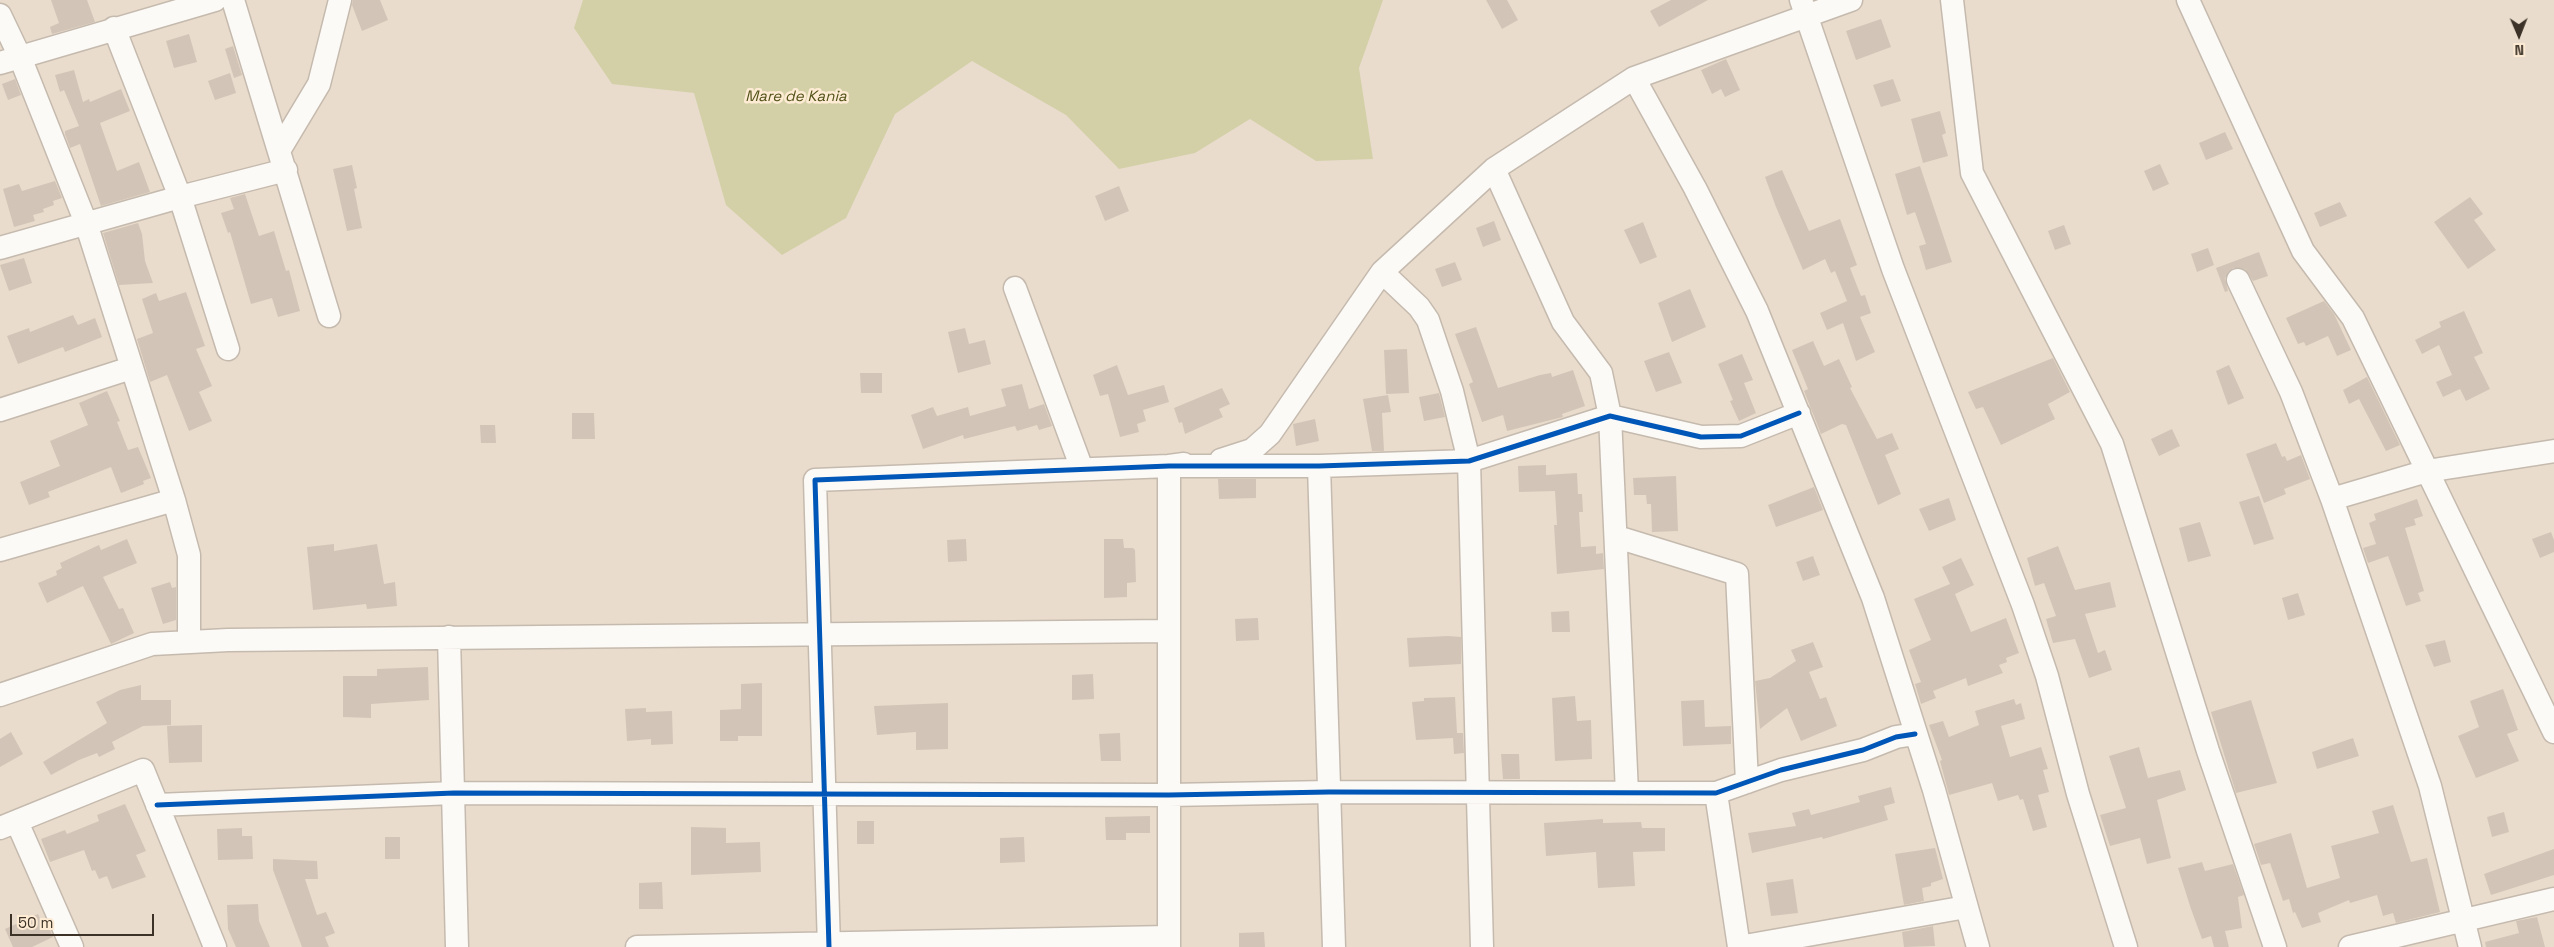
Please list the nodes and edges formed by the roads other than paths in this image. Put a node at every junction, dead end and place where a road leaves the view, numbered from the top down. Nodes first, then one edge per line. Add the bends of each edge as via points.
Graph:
1 (215, 0) edge
2 (232, 0) edge
3 (340, 0) edge
4 (1850, 0) edge
5 (1952, 0) edge
6 (2188, 0) edge
7 (1804, 8) edge
8 (0, 15) edge
9 (114, 28) junction
10 (10, 60) edge
11 (1634, 78) junction
12 (283, 160) junction
13 (1494, 169) junction
14 (180, 197) junction
15 (86, 223) junction
16 (0, 248) edge
17 (1382, 272) junction
18 (2238, 280) dead end
19 (1015, 288) dead end
20 (329, 316) dead end
21 (228, 349) dead end
22 (131, 368) junction
23 (0, 409) edge
24 (1799, 413) junction
25 (1610, 416) junction
26 (2554, 451) edge
27 (1469, 461) junction
28 (1169, 466) junction
29 (1318, 466) junction
30 (1082, 469) junction
31 (2427, 471) junction
32 (2332, 499) junction
33 (174, 500) junction
34 (1617, 537) junction
35 (0, 550) edge
36 (1169, 631) junction
37 (820, 634) junction
38 (449, 637) junction
39 (189, 642) junction
40 (0, 695) edge
41 (2554, 732) edge
42 (1915, 734) junction
43 (1747, 782) junction
44 (826, 792) junction
45 (1329, 792) junction
46 (1478, 792) junction
47 (1627, 792) junction
48 (454, 793) junction
49 (1716, 793) junction
50 (1169, 796) junction
51 (157, 806) junction
52 (8, 825) edge
53 (2554, 899) edge
54 (1966, 907) junction
55 (2463, 922) junction
56 (1169, 942) edge
57 (829, 945) edge
58 (72, 947) edge
59 (215, 947) edge
60 (457, 947) edge
61 (637, 947) edge
62 (1334, 947) edge
63 (1482, 947) edge
64 (1739, 947) edge
65 (1978, 947) edge
66 (2126, 947) edge
67 (2276, 947) edge
68 (2350, 947) edge
69 (2470, 947) edge

1 - 9 street
2 - 12 street
3 - 12 street via 319,84
4 - 7 street
5 - 67 street via 1972,173 2112,444 2208,750
6 - 31 street via 2303,251 2352,318
7 - 11 street
7 - 66 street via 1893,269 2023,605 2047,676 2078,794
8 - 10 street
9 - 10 street
9 - 14 street
10 - 15 street
11 - 13 street
11 - 24 street via 1695,188 1757,311
12 - 14 street
12 - 20 street
13 - 17 street
13 - 25 street via 1563,322 1601,373
14 - 15 street
14 - 21 street
15 - 16 street
15 - 22 street
17 - 27 street via 1428,320 1452,391
17 - 28 street via 1278,423 1260,443 1252,450 1223,459
18 - 32 street via 2291,392
19 - 30 street
22 - 23 street
22 - 33 street
24 - 25 street via 1741,436 1701,437
24 - 42 street via 1873,598
25 - 27 street
25 - 34 street
26 - 31 street
27 - 29 street
27 - 46 street
28 - 29 street
28 - 30 street
28 - 36 street
29 - 45 street
30 - 37 street via 815,480
31 - 32 street
31 - 41 street
32 - 55 street via 2430,786
33 - 35 street
33 - 39 street via 189,554
34 - 43 street via 1737,574
34 - 47 street
36 - 37 street
36 - 50 street
37 - 38 street
37 - 44 street
38 - 39 street
38 - 48 street
39 - 40 street via 152,644
42 - 43 street
42 - 54 street
43 - 49 street
44 - 48 street
44 - 50 street
44 - 57 street
45 - 46 street
45 - 50 street
45 - 62 street
46 - 47 street
46 - 63 street
47 - 49 street
48 - 51 street
48 - 60 street
49 - 64 street
50 - 56 street
51 - 52 street via 143,770
51 - 59 street
52 - 58 street
53 - 55 street
54 - 64 street
54 - 65 street
55 - 68 street
55 - 69 street
56 - 57 street
57 - 61 street

